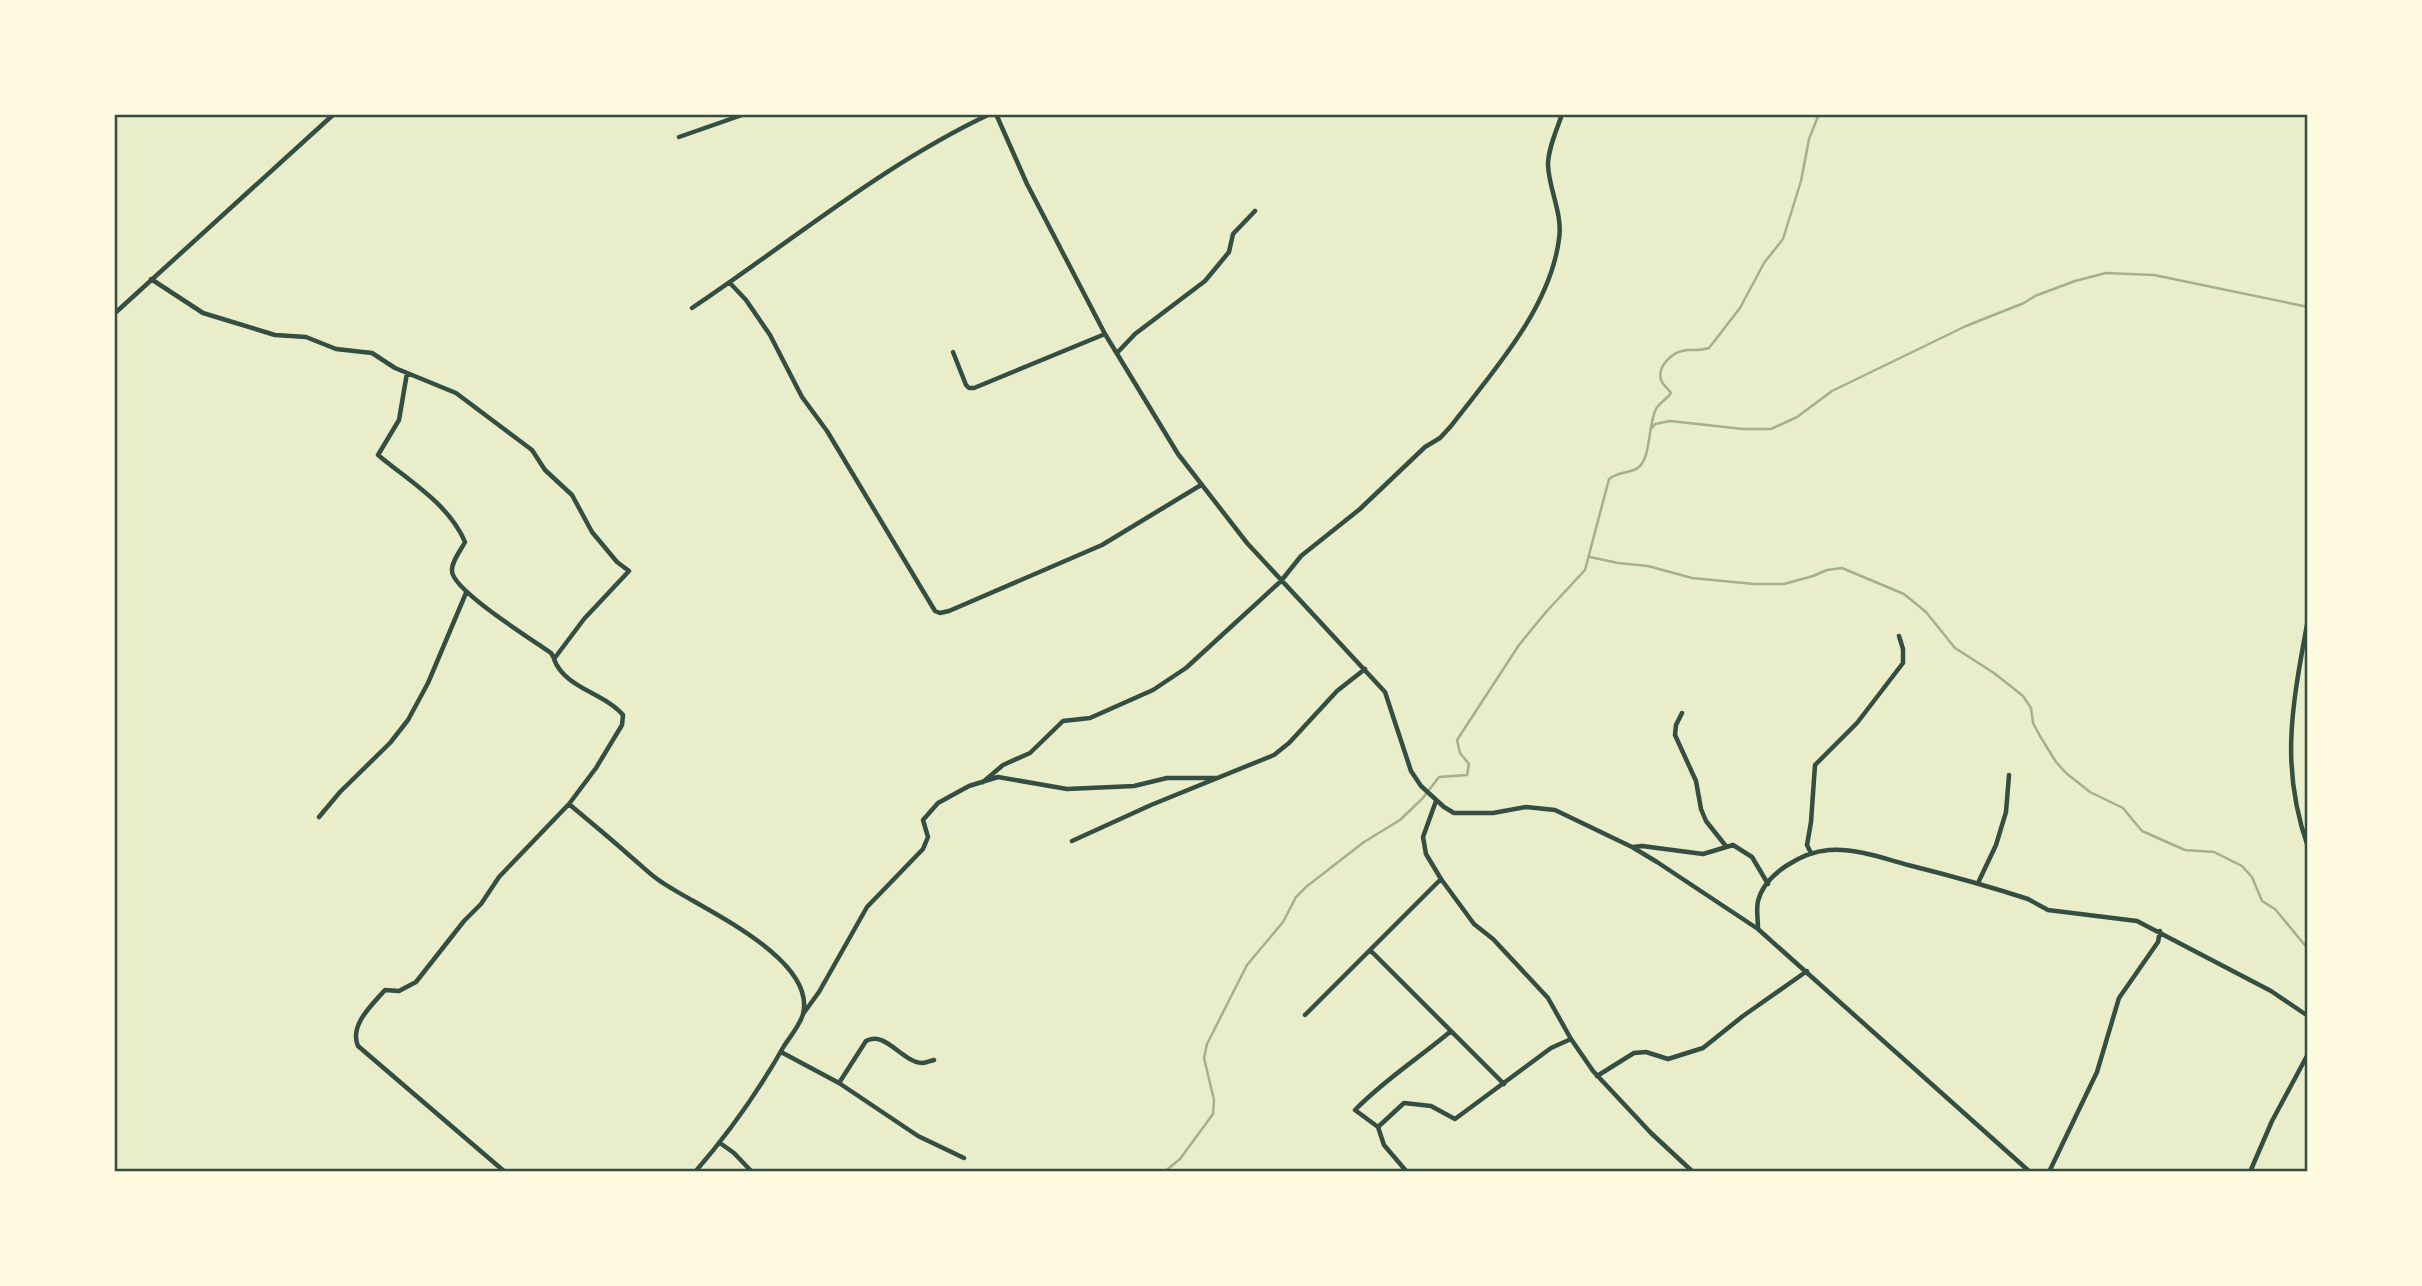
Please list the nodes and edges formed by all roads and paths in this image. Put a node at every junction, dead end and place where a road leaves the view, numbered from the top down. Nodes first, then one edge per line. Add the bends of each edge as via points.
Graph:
1 (334, 114) edge
2 (745, 114) edge
3 (990, 114) edge
4 (996, 114) edge
5 (1562, 114) edge
6 (679, 137) dead end
7 (1255, 211) dead end
8 (151, 279) junction
9 (730, 283) junction
10 (692, 308) dead end
11 (114, 314) edge
12 (1105, 334) junction
13 (953, 352) dead end
14 (1117, 353) junction
15 (407, 373) junction
16 (1201, 485) junction
17 (1281, 581) junction
18 (466, 593) junction
19 (2308, 619) edge
20 (1899, 636) dead end
21 (554, 659) junction
22 (1365, 669) junction
23 (1682, 713) dead end
24 (2009, 775) dead end
25 (1218, 778) junction
26 (984, 782) junction
27 (1436, 801) junction
28 (569, 804) junction
29 (319, 817) dead end
30 (1072, 841) dead end
31 (1725, 846) junction
32 (1632, 847) junction
33 (2308, 847) edge
34 (1811, 853) junction
35 (1441, 879) junction
36 (1978, 883) junction
37 (1768, 884) junction
38 (1758, 929) junction
39 (2160, 931) junction
40 (1370, 950) junction
41 (1807, 971) junction
42 (803, 1014) junction
43 (1305, 1015) dead end
44 (2308, 1016) edge
45 (1451, 1031) junction
46 (1571, 1039) junction
47 (781, 1052) junction
48 (2308, 1054) edge
49 (934, 1060) dead end
50 (1597, 1076) junction
51 (839, 1083) junction
52 (1504, 1084) junction
53 (1378, 1127) junction
54 (720, 1143) junction
55 (964, 1158) dead end
56 (505, 1172) edge
57 (695, 1172) edge
58 (752, 1172) edge
59 (1407, 1172) edge
60 (1693, 1172) edge
61 (2030, 1172) edge
62 (2049, 1172) edge
63 (2250, 1172) edge

1 - 8 street
2 - 6 street
3 - 9 street via 890,168
4 - 12 street
5 - 17 street via 1548,168 1560,237 1536,312 1440,438 1301,556
7 - 14 street via 1233,234 1229,252 1205,281
8 - 11 street
8 - 15 street via 203,313 275,335 306,337 336,349 372,353
9 - 10 street
9 - 16 street via 770,335 802,397 935,611 949,611 1102,545
12 - 13 street via 974,388 966,385
12 - 14 street
14 - 16 street
15 - 18 street via 398,420 378,455 458,525 465,542 451,568
15 - 21 street via 447,387 522,440 572,495 592,532 629,571
16 - 17 street
17 - 22 street
17 - 26 street via 1186,668 1153,691 1090,718 1063,720 1030,752 1003,765
18 - 21 street
18 - 29 street via 408,720
19 - 33 street via 2289,745 2292,788
20 - 34 street via 1903,663 1857,723 1815,765 1807,845
21 - 28 street via 582,688 623,715 622,725 596,768
22 - 25 street via 1275,755
22 - 27 street via 1385,692 1411,771
23 - 31 street via 1675,735 1696,781 1706,821
24 - 36 street via 2006,812
25 - 26 street via 1167,778 1134,786 1067,789 998,777
25 - 30 street
26 - 42 street via 938,803 923,820 928,837 923,849 867,907
27 - 32 street via 1454,813 1526,807 1555,810
27 - 35 street via 1423,837 1426,854
28 - 42 street via 661,882 777,954 802,991
28 - 56 street via 499,877 416,982 399,991 385,990 355,1033 358,1046
31 - 32 street via 1703,854
31 - 37 street via 1752,856
32 - 38 street
34 - 36 street via 1869,854
34 - 37 street via 1789,863
35 - 40 street
35 - 46 street via 1474,924 1549,998
36 - 39 street via 2048,910 2137,921
37 - 38 street via 1757,902
38 - 41 street
39 - 44 street via 2271,990
39 - 62 street via 2158,942 2119,998 2097,1072
40 - 43 street
40 - 45 street
41 - 50 street via 1703,1048 1668,1059 1634,1053
41 - 61 street
42 - 47 street
45 - 52 street
45 - 53 street via 1376,1088 1355,1110
46 - 50 street
46 - 52 street via 1551,1048
47 - 51 street
47 - 54 street
48 - 63 street
49 - 51 street via 922,1063 871,1038
50 - 60 street
51 - 55 street via 918,1136
52 - 53 street via 1455,1119 1431,1106 1404,1103
53 - 59 street via 1384,1145
54 - 57 street
54 - 58 street

